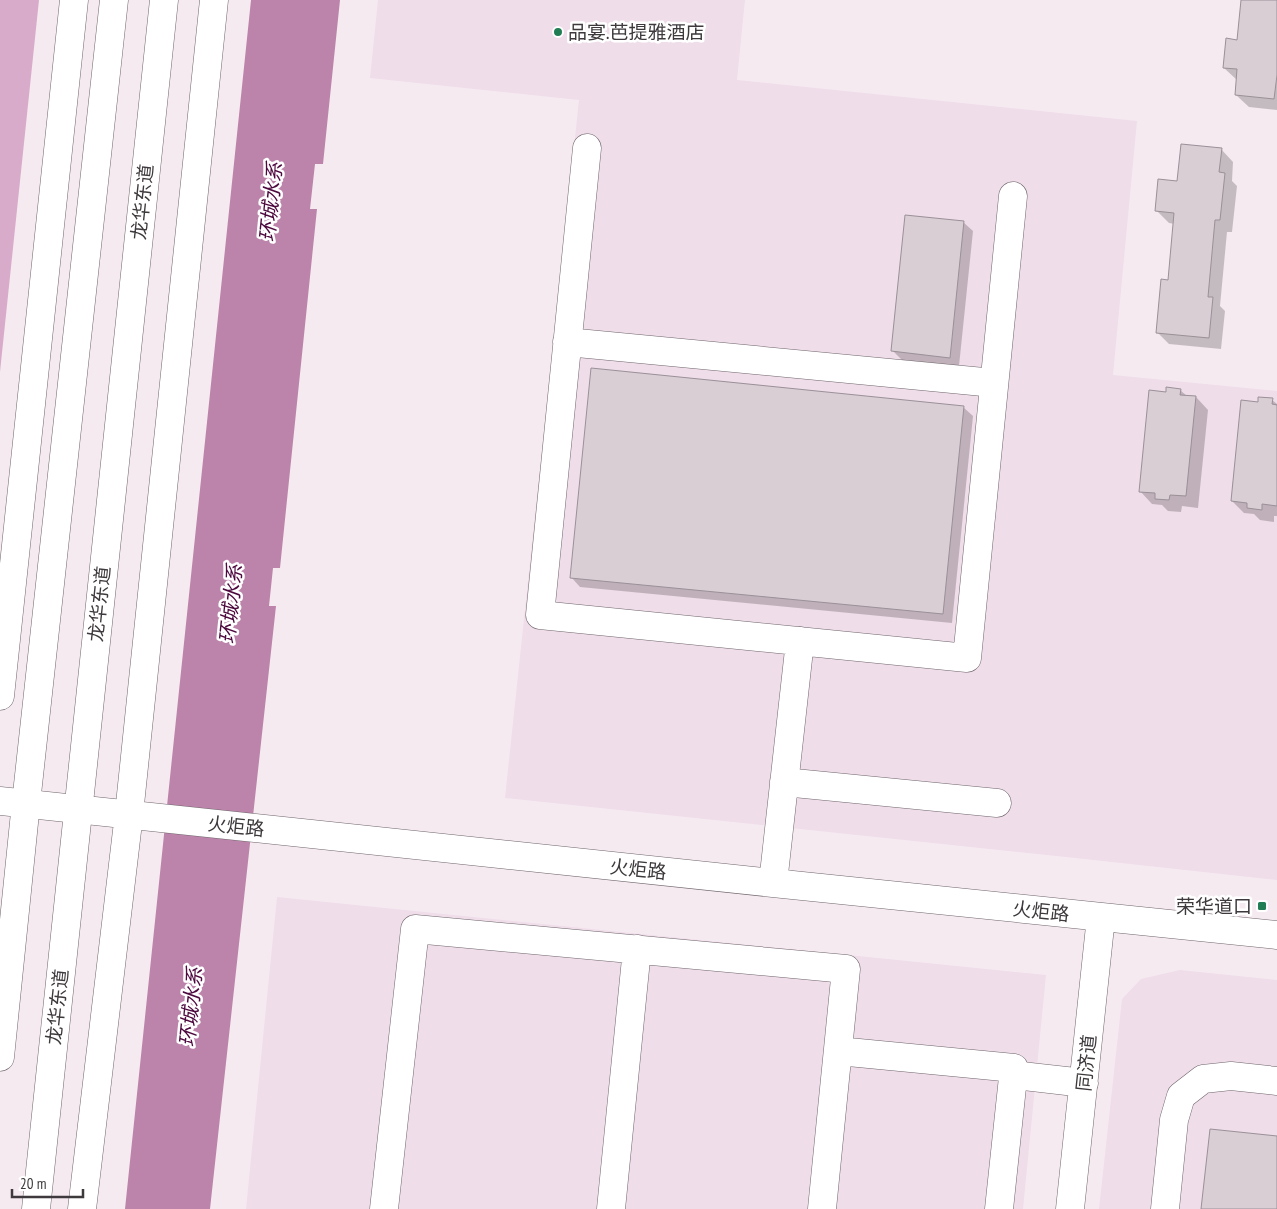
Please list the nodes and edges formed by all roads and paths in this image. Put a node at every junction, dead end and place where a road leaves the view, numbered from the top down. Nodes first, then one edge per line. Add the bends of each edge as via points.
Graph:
1 (74, 0) edge
2 (114, 0) edge
3 (164, 0) edge
4 (214, 0) edge
5 (587, 148) dead end
6 (1013, 196) dead end
7 (567, 342) junction
8 (994, 383) junction
9 (3, 638) edge
10 (800, 641) junction
11 (0, 696) edge
12 (784, 782) junction
13 (13, 802) edge
14 (997, 803) dead end
15 (77, 809) junction
16 (129, 814) junction
17 (773, 883) junction
18 (1101, 917) junction
19 (1277, 935) edge
20 (638, 949) junction
21 (838, 1051) junction
22 (0, 1057) edge
23 (1014, 1075) junction
24 (1277, 1081) edge
25 (1084, 1083) junction
26 (36, 1209) edge
27 (82, 1209) edge
28 (384, 1209) edge
29 (611, 1209) edge
30 (822, 1209) edge
31 (999, 1209) edge
32 (1070, 1209) edge
33 (1165, 1209) edge

1 - 9 street
2 - 13 street
3 - 15 street, 龙华东道
4 - 16 street
5 - 7 street
6 - 8 street
7 - 8 street
7 - 10 street via 540,614
8 - 10 street via 967,658
9 - 11 street
10 - 12 street
12 - 14 street
12 - 17 street
13 - 15 street, 火炬路
13 - 22 street
15 - 16 street, 火炬路
15 - 26 street, 龙华东道
16 - 17 street, 火炬路
16 - 27 street
17 - 18 street, 火炬路
18 - 19 street, 火炬路
18 - 25 street, 同济道
20 - 21 street via 846,969
20 - 28 street via 415,929
20 - 29 street
21 - 23 street via 1014,1068
21 - 30 street
23 - 25 street
23 - 31 street
24 - 33 street via 1232,1076 1203,1079 1181,1096 1174,1120
25 - 32 street, 同济道

